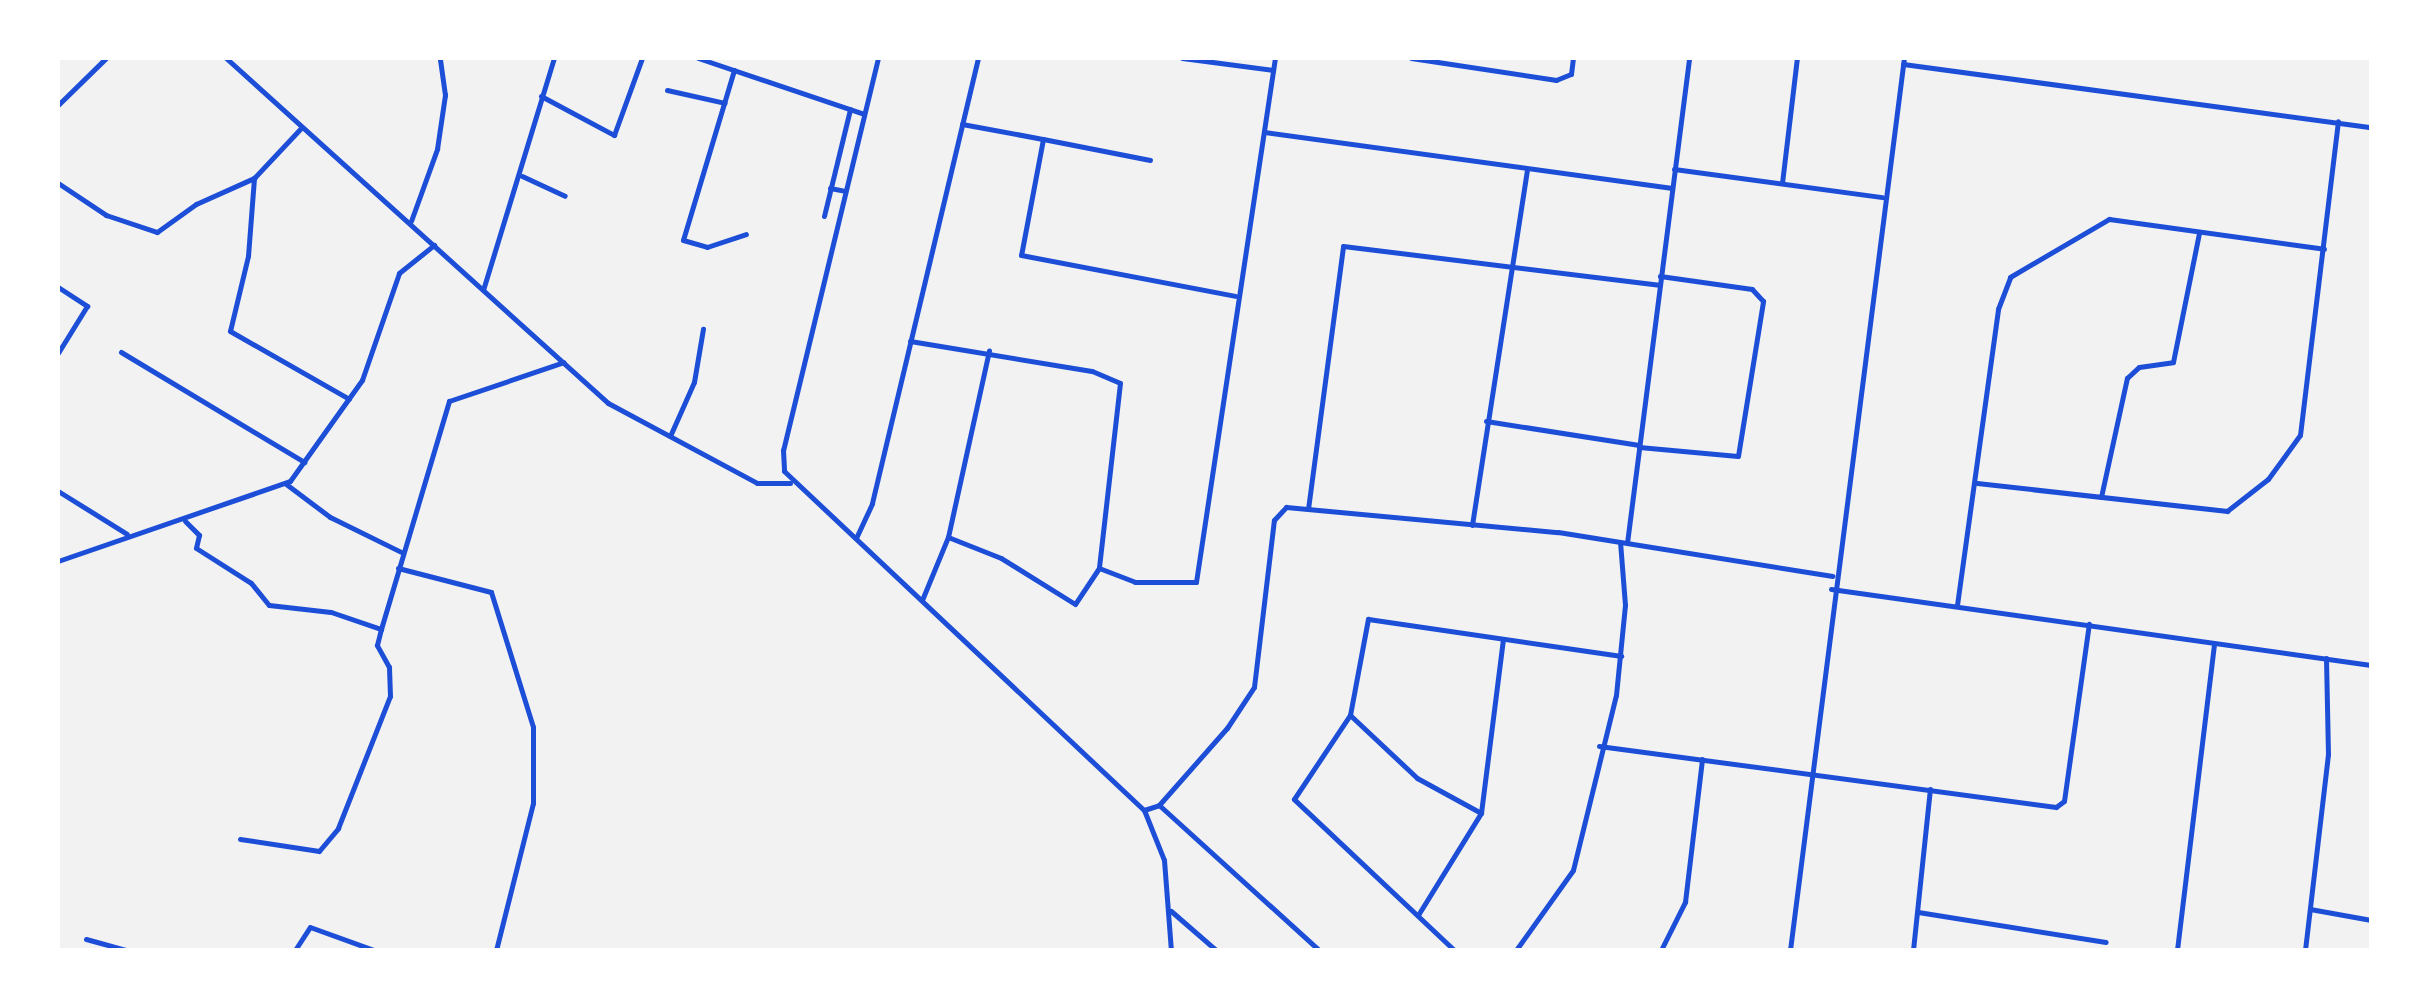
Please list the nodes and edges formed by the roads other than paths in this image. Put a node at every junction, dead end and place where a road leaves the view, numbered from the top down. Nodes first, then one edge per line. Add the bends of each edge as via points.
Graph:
1 (106, 58) edge
2 (226, 58) edge
3 (440, 58) edge
4 (554, 58) edge
5 (642, 58) edge
6 (698, 58) edge
7 (878, 58) edge
8 (978, 58) edge
9 (1182, 58) edge
10 (1275, 58) edge
11 (1411, 58) edge
12 (1573, 58) edge
13 (1689, 58) edge
14 (1797, 58) edge
15 (1903, 61) edge
16 (734, 70) junction
17 (1273, 70) junction
18 (667, 90) dead end
19 (541, 96) junction
20 (725, 103) junction
21 (58, 105) edge
22 (850, 109) junction
23 (864, 114) junction
24 (2338, 121) junction
25 (962, 124) junction
26 (2371, 127) edge
27 (301, 128) junction
28 (1264, 132) junction
29 (1043, 139) junction
30 (1150, 160) dead end
31 (1674, 169) junction
32 (1527, 171) junction
33 (522, 176) junction
34 (254, 178) junction
35 (58, 183) edge
36 (1782, 183) junction
37 (830, 188) junction
38 (1672, 188) junction
39 (845, 191) junction
40 (565, 196) dead end
41 (1882, 197) junction
42 (824, 216) dead end
43 (411, 221) junction
44 (2199, 233) junction
45 (746, 234) dead end
46 (434, 245) junction
47 (2324, 249) junction
48 (1511, 269) junction
49 (1660, 276) junction
50 (1659, 285) junction
51 (58, 287) edge
52 (483, 290) junction
53 (1235, 296) junction
54 (703, 329) dead end
55 (910, 341) junction
56 (989, 350) junction
57 (121, 352) dead end
58 (58, 353) edge
59 (564, 362) junction
60 (349, 399) junction
61 (1486, 421) junction
62 (670, 436) junction
63 (1639, 446) junction
64 (304, 462) junction
65 (790, 483) junction
66 (1977, 483) junction
67 (286, 484) junction
68 (58, 491) edge
69 (2101, 497) junction
70 (1308, 509) junction
71 (185, 521) junction
72 (1472, 525) junction
73 (128, 534) junction
74 (948, 537) junction
75 (856, 538) junction
76 (1624, 542) junction
77 (401, 552) junction
78 (58, 561) edge
79 (398, 568) junction
80 (1099, 568) junction
81 (1833, 576) junction
82 (1831, 589) junction
83 (922, 600) junction
84 (1957, 605) junction
85 (2089, 624) junction
86 (381, 629) junction
87 (1503, 639) junction
88 (2214, 644) junction
89 (1621, 656) junction
90 (2326, 658) junction
91 (2371, 665) edge
92 (1350, 715) junction
93 (1599, 746) junction
94 (1702, 759) junction
95 (1811, 773) junction
96 (1930, 789) junction
97 (1159, 805) junction
98 (1144, 810) junction
99 (1481, 813) junction
100 (240, 839) dead end
101 (2310, 909) junction
102 (1170, 910) junction
103 (1918, 912) junction
104 (1418, 915) junction
105 (2371, 920) edge
106 (86, 939) dead end
107 (2106, 942) dead end
108 (126, 950) edge
109 (295, 950) edge
110 (374, 950) edge
111 (496, 950) edge
112 (1171, 950) edge
113 (1216, 950) edge
114 (1319, 950) edge
115 (1454, 950) edge
116 (1516, 950) edge
117 (1661, 950) edge
118 (1790, 950) edge
119 (1913, 950) edge
120 (2177, 950) edge
121 (2305, 950) edge

1 - 21 street
2 - 27 street
3 - 43 street via 445,95 437,149
4 - 19 street
5 - 19 street via 614,135
6 - 16 street
7 - 23 street
8 - 25 street
9 - 17 street
10 - 17 street
11 - 12 street via 1556,80 1571,74
13 - 31 street
14 - 36 street
15 - 24 street
15 - 41 street
16 - 20 street
16 - 22 street
17 - 28 street
18 - 20 street
19 - 33 street
20 - 45 street via 683,240 707,247
22 - 23 street
22 - 37 street
23 - 39 street
24 - 26 street
24 - 47 street
25 - 29 street
25 - 55 street
27 - 34 street
27 - 43 street
28 - 32 street
28 - 53 street
29 - 30 street
29 - 53 street via 1018,253
31 - 36 street
31 - 38 street
32 - 38 street
32 - 48 street
33 - 40 street
33 - 52 street
34 - 35 street via 153,232 106,215
34 - 60 street via 248,256 230,331
36 - 41 street
37 - 39 street
37 - 42 street
38 - 49 street
39 - 65 street via 783,450
41 - 81 street
43 - 46 street
44 - 47 street
44 - 66 street via 2101,220 2010,277 1998,309
44 - 69 street via 2173,362 2139,367 2127,378
46 - 52 street
46 - 60 street via 399,273 371,359
47 - 69 street via 2300,435 2268,479 2227,511
48 - 50 street
48 - 61 street
48 - 70 street via 1343,246
49 - 50 street
49 - 63 street via 1752,289 1763,301 1738,456
50 - 63 street
51 - 58 street via 87,306
52 - 59 street
53 - 80 street via 1196,582 1135,582
54 - 62 street via 694,382
55 - 56 street
55 - 75 street via 872,503
56 - 74 street
56 - 80 street via 1119,379
57 - 64 street
59 - 62 street via 608,403
59 - 77 street via 449,401
60 - 64 street
61 - 63 street
61 - 72 street
62 - 65 street via 757,483
63 - 76 street
64 - 67 street
65 - 75 street
66 - 69 street
66 - 84 street
67 - 71 street
67 - 77 street via 330,517
68 - 73 street
70 - 72 street
70 - 97 street via 1286,507 1274,520 1254,687
71 - 73 street
71 - 86 street via 199,535 196,548 251,583 269,605 331,612
72 - 76 street
73 - 78 street
74 - 80 street via 1001,558 1070,603
74 - 83 street
75 - 83 street
76 - 81 street
76 - 89 street
77 - 79 street
79 - 86 street
79 - 111 street via 491,592 533,727 533,803
81 - 82 street
82 - 84 street
82 - 95 street
83 - 98 street
84 - 85 street
85 - 88 street
85 - 96 street via 2061,805
86 - 100 street via 377,645 389,667 390,696 356,794 332,837 311,852
87 - 89 street
87 - 92 street via 1368,619
87 - 99 street
88 - 90 street
88 - 120 street
89 - 93 street
90 - 91 street
90 - 101 street via 2328,754
92 - 99 street via 1417,778
92 - 104 street via 1294,799
93 - 94 street
93 - 116 street via 1568,882
94 - 95 street
94 - 117 street via 1685,902
95 - 96 street
95 - 118 street
96 - 103 street
97 - 98 street
97 - 114 street
98 - 102 street via 1164,860
99 - 104 street
101 - 105 street
101 - 121 street
102 - 112 street
102 - 113 street
103 - 107 street
103 - 119 street
104 - 115 street
106 - 108 street
109 - 110 street via 310,927

